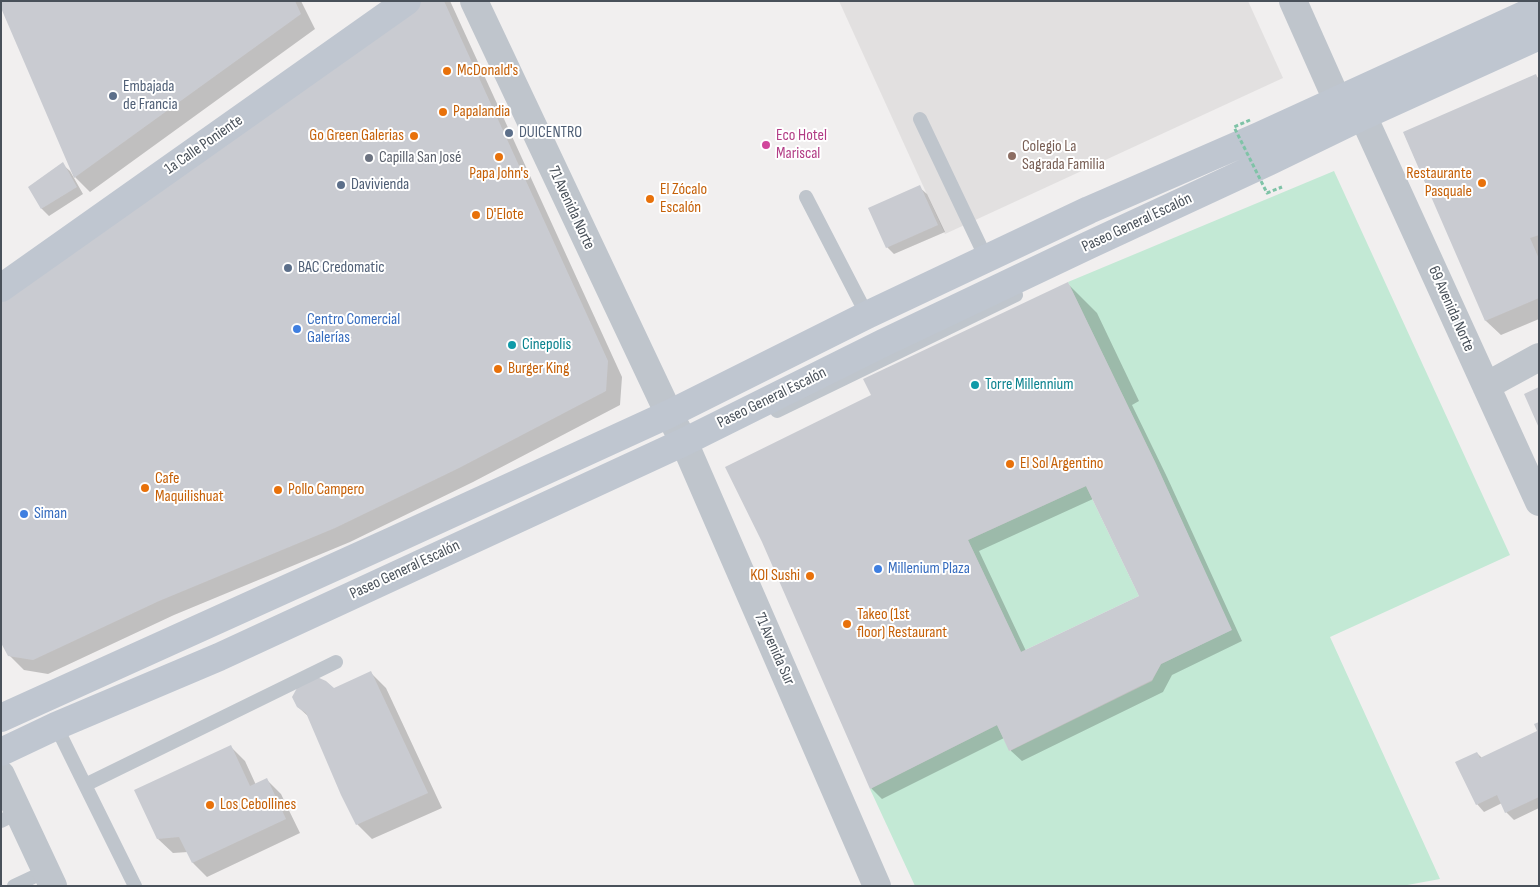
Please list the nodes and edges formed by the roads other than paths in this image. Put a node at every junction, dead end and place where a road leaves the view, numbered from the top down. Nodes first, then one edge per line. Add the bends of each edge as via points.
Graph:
1 (407, 1) edge
2 (474, 1) edge
3 (1293, 1) edge
4 (1539, 8) edge
5 (1539, 36) edge
6 (1337, 100) junction
7 (1364, 116) junction
8 (920, 118) dead end
9 (806, 197) dead end
10 (986, 258) junction
11 (1054, 262) junction
12 (1, 288) edge
13 (867, 315) junction
14 (1539, 357) edge
15 (1486, 386) junction
16 (669, 414) junction
17 (727, 421) junction
18 (684, 442) junction
19 (1539, 502) edge
20 (336, 662) dead end
21 (1, 718) edge
22 (56, 726) junction
23 (1, 752) edge
24 (1, 775) edge
25 (85, 785) junction
26 (10, 816) edge
27 (49, 878) edge
28 (14, 886) edge
29 (135, 886) edge
30 (877, 886) edge

1 - 12 main road, 1a Calle Poniente
2 - 16 street, 71 Avenida Norte
3 - 6 street
4 - 6 main road, Paseo General Escalón
5 - 7 main road, Paseo General Escalón
6 - 10 main road, Paseo General Escalón
7 - 11 main road, Paseo General Escalón
7 - 15 street, 69 Avenida Norte
8 - 10 lane
9 - 13 lane
10 - 13 main road, Paseo General Escalón
11 - 17 main road, Paseo General Escalón
11 - 17 lane via 1043,282 776,411
13 - 16 main road, Paseo General Escalón
14 - 15 street
15 - 19 street, 69 Avenida Norte
16 - 18 street, 71 Avenida Sur
16 - 21 main road, Paseo General Escalón
17 - 18 main road, Paseo General Escalón
18 - 22 main road, Paseo General Escalón via 219,657
18 - 30 street, 71 Avenida Sur
20 - 25 lane
22 - 23 main road, Paseo General Escalón
22 - 25 lane
24 - 26 street
25 - 29 lane
26 - 27 street
27 - 28 lane

